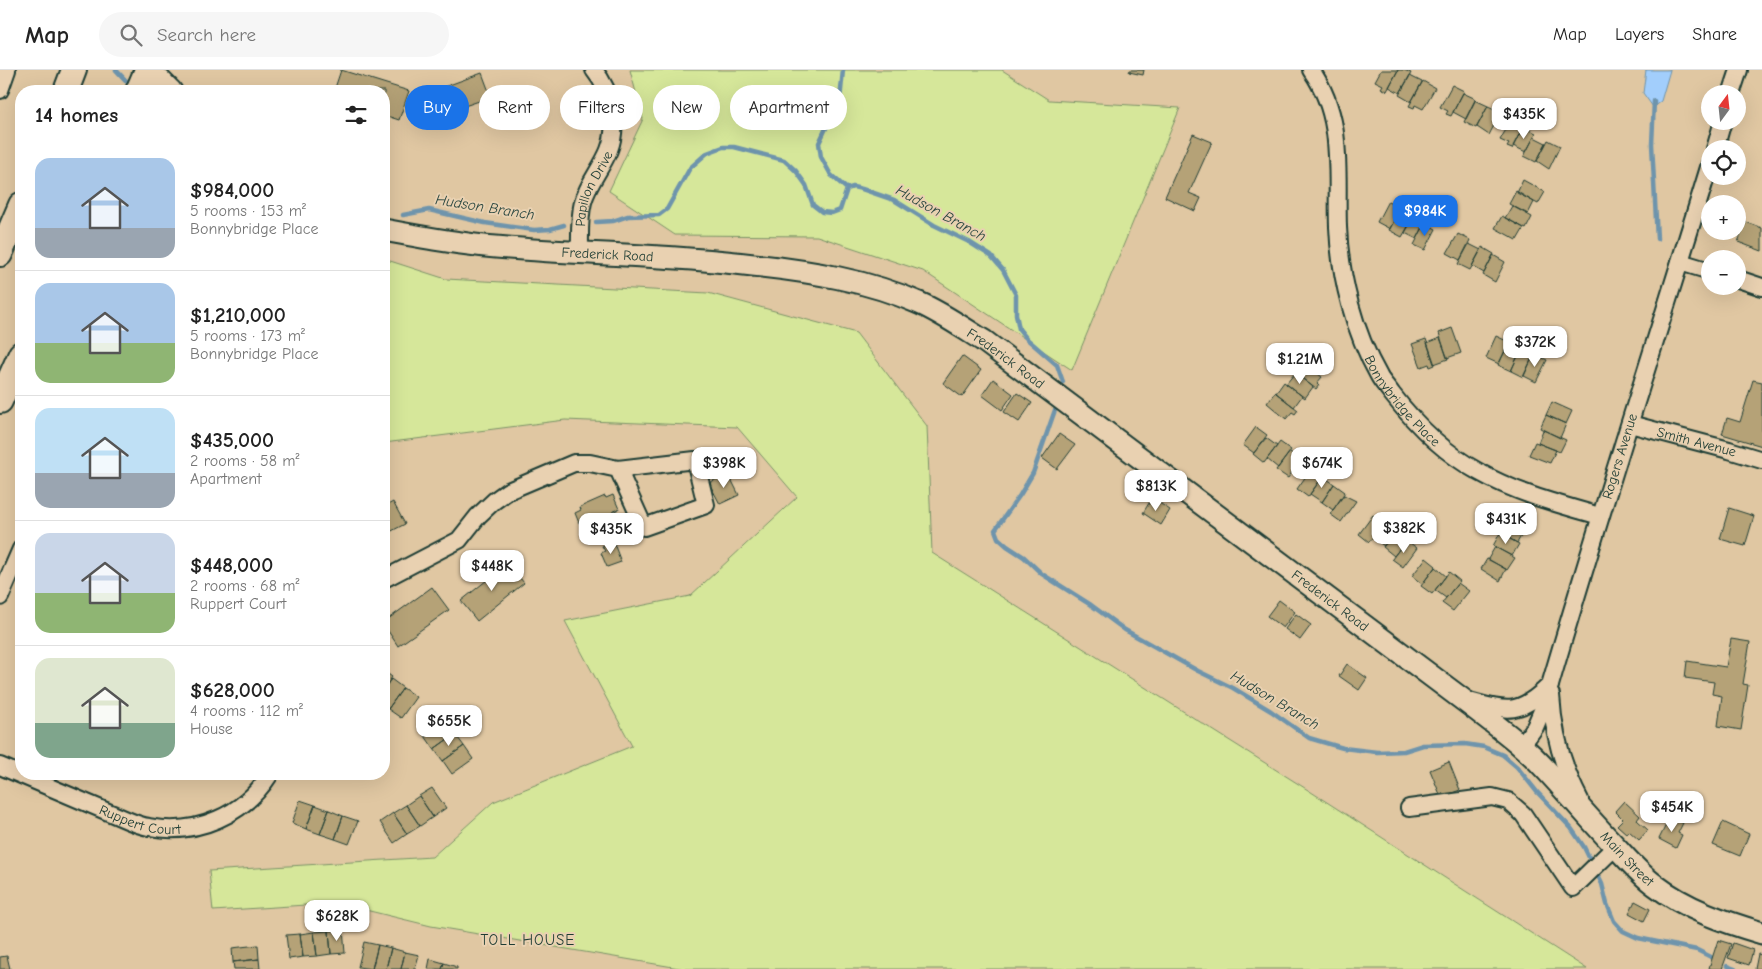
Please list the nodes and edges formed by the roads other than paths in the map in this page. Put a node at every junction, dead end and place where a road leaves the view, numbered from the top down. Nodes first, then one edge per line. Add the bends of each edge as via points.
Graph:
1 (7, 70) edge
2 (74, 70) edge
3 (148, 70) edge
4 (594, 70) edge
5 (1311, 70) edge
6 (1739, 70) edge
7 (68, 85) edge
8 (141, 85) edge
9 (164, 85) edge
10 (1734, 85) edge
11 (0, 90) edge
12 (1704, 185) edge
13 (15, 219) edge
14 (390, 231) edge
15 (580, 252) junction
16 (0, 254) edge
17 (1680, 262) junction
18 (1701, 268) edge
19 (1746, 282) edge
20 (1762, 287) edge
21 (15, 368) edge
22 (0, 402) edge
23 (1630, 424) junction
24 (1762, 460) edge
25 (618, 469) junction
26 (1600, 516) junction
27 (15, 563) edge
28 (390, 576) edge
29 (0, 597) edge
30 (1550, 685) junction
31 (1463, 699) junction
32 (1522, 745) junction
33 (0, 766) edge
34 (15, 772) edge
35 (33, 780) edge
36 (265, 780) edge
37 (1410, 808) dead end
38 (1599, 830) junction
39 (1609, 853) junction
40 (1762, 932) edge

1 - 11 street
2 - 7 highway
3 - 8 highway
3 - 9 main road
4 - 15 street, Papillon Drive via 608,95 612,130 609,149 583,202
5 - 26 street, Bonnybridge Place via 1329,106 1338,145 1341,264 1362,338 1379,377 1408,414 1443,448 1478,472 1541,498
6 - 10 street
12 - 17 street, Rogers Avenue
13 - 16 highway
14 - 15 main road, Frederick Road via 496,247
15 - 31 main road, Frederick Road via 712,260 787,269 848,280 919,303 984,341
17 - 18 street
17 - 23 street, Rogers Avenue
19 - 20 street
21 - 22 highway
23 - 24 street, Smith Avenue
23 - 26 street, Rogers Avenue
25 - 25 street via 695,460 706,505 644,527
25 - 28 street via 590,462 574,463 508,491 478,516 458,540
26 - 30 street, Rogers Avenue
27 - 29 street
30 - 31 street via 1535,699 1511,709 1498,709
30 - 32 street, Rogers Avenue via 1535,727
30 - 38 street via 1553,723 1570,781
31 - 32 main road, Frederick Road
32 - 38 main road, Main Street
33 - 34 street, Ruppert Court
35 - 36 street, Ruppert Court via 127,820 169,829 192,828 214,821 250,799
37 - 39 street via 1492,797 1508,801 1523,814 1573,888
38 - 39 main road, Main Street
39 - 40 main road, Main Street via 1676,900 1733,924

